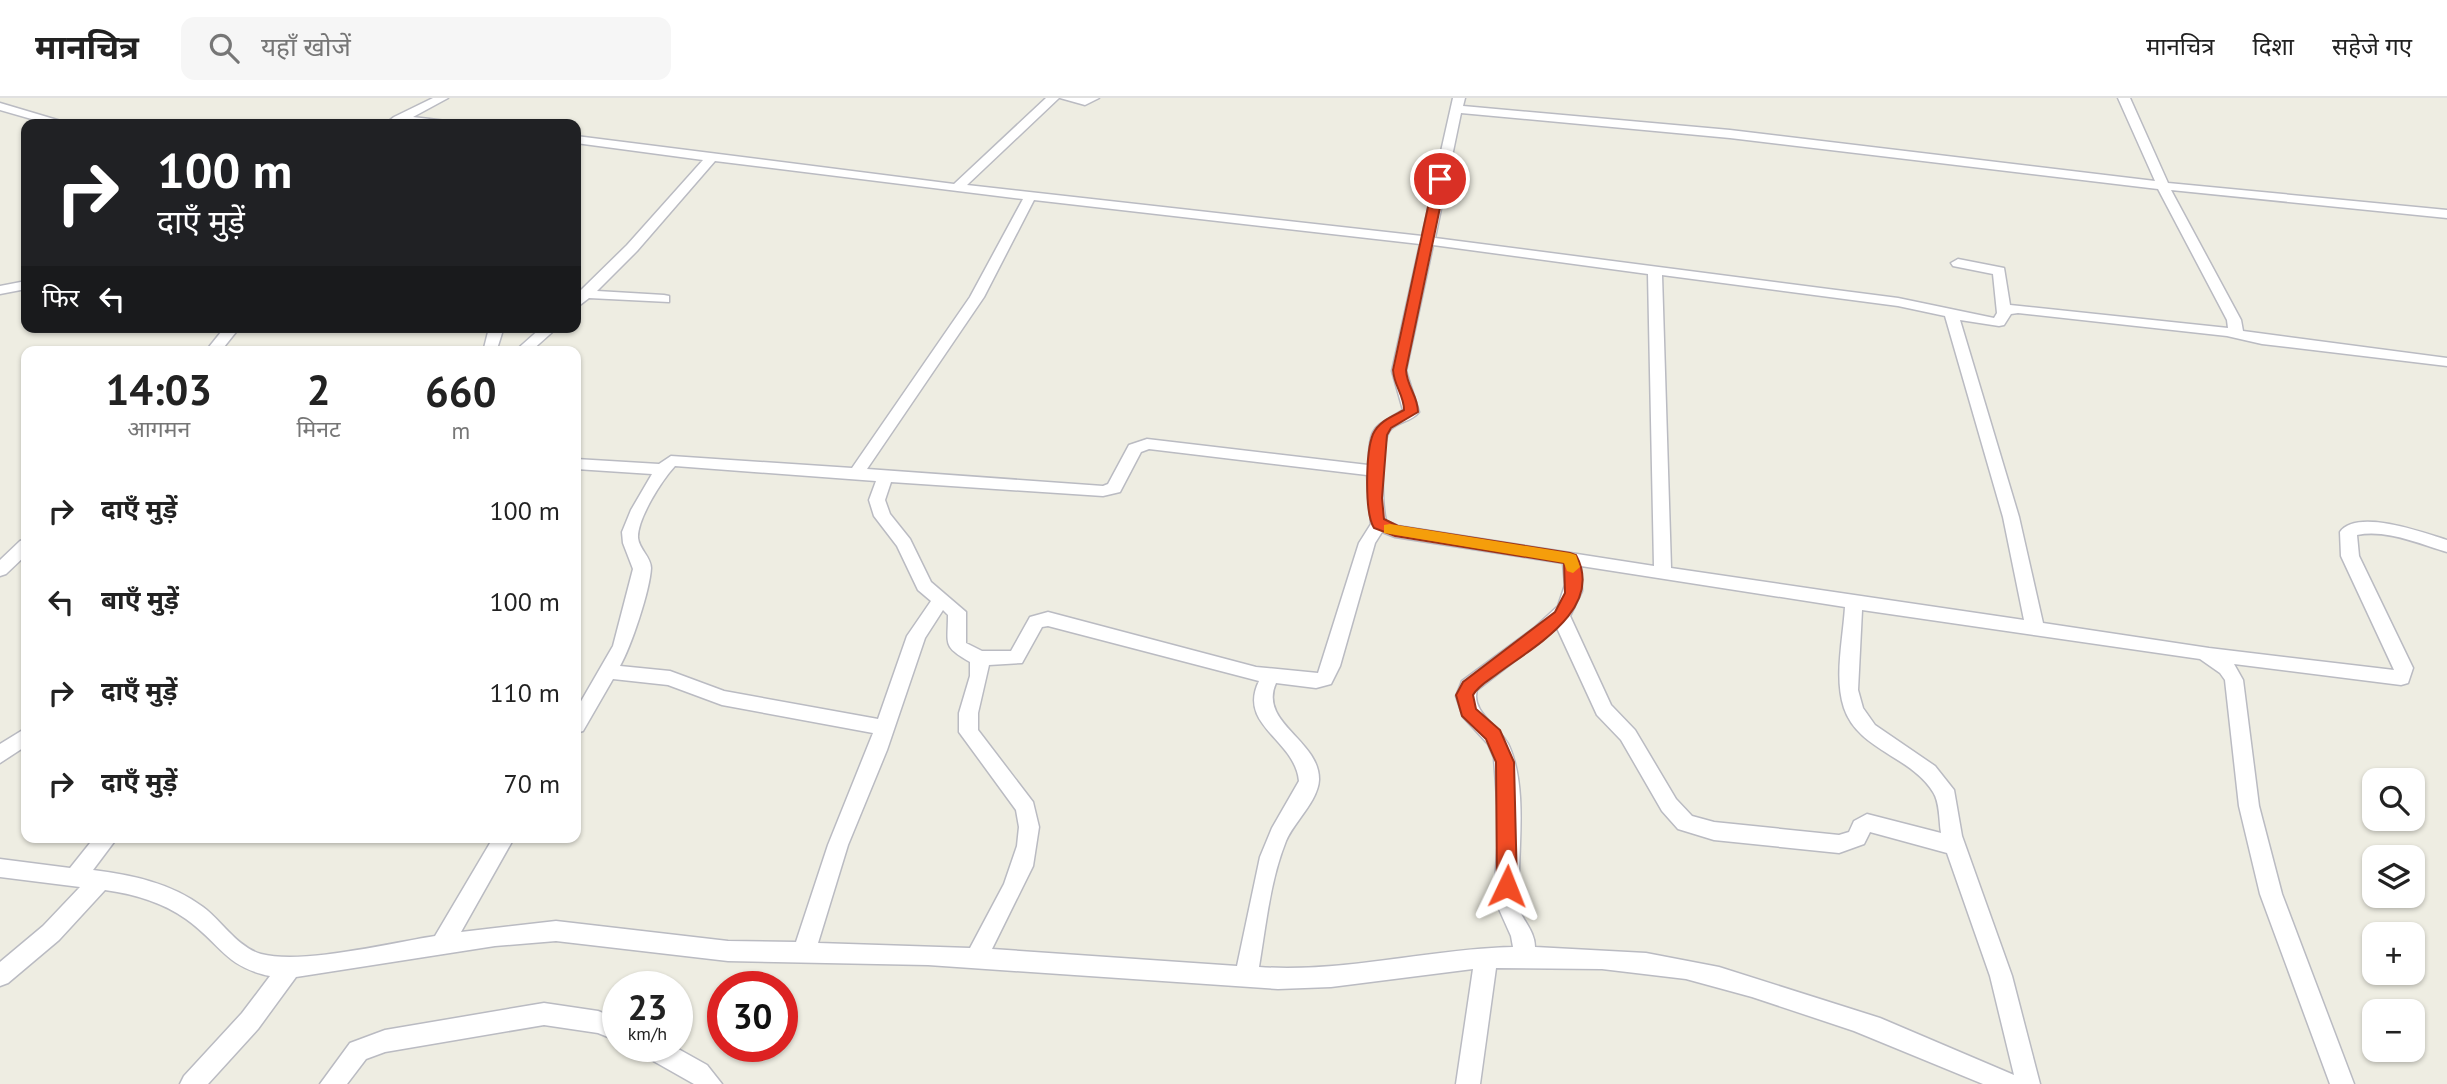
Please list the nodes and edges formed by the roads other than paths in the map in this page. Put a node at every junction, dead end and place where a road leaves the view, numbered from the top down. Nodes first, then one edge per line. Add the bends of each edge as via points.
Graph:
1 (442, 98) edge
2 (1053, 98) edge
3 (1066, 98) edge
4 (1093, 98) edge
5 (2124, 98) edge
6 (1458, 103) edge
7 (0, 106) edge
8 (43, 119) edge
9 (400, 119) edge
10 (581, 140) edge
11 (714, 155) junction
12 (2162, 185) junction
13 (958, 187) junction
14 (1030, 197) junction
15 (2447, 214) edge
16 (1429, 241) junction
17 (1958, 263) dead end
18 (1655, 270) junction
19 (21, 286) edge
20 (0, 290) edge
21 (581, 298) edge
22 (581, 299) edge
23 (664, 299) dead end
24 (2004, 312) junction
25 (1951, 314) junction
26 (544, 333) edge
27 (2231, 333) junction
28 (529, 346) edge
29 (2447, 362) edge
30 (581, 464) edge
31 (663, 469) junction
32 (1377, 471) junction
33 (856, 474) junction
34 (885, 477) junction
35 (1379, 524) junction
36 (2447, 546) edge
37 (21, 550) edge
38 (1570, 558) junction
39 (0, 570) edge
40 (1663, 573) junction
41 (941, 599) junction
42 (1854, 603) junction
43 (1561, 616) junction
44 (2035, 628) junction
45 (2204, 653) junction
46 (979, 658) junction
47 (610, 672) junction
48 (1270, 677) junction
49 (581, 718) edge
50 (883, 727) junction
51 (21, 740) edge
52 (0, 755) edge
53 (100, 843) edge
54 (501, 843) edge
55 (1956, 846) junction
56 (0, 868) edge
57 (74, 879) junction
58 (99, 882) junction
59 (442, 944) junction
60 (804, 952) junction
61 (1521, 957) junction
62 (975, 958) junction
63 (1486, 958) junction
64 (290, 967) junction
65 (0, 976) edge
66 (1245, 977) junction
67 (602, 1024) edge
68 (679, 1062) edge
69 (192, 1084) edge
70 (332, 1084) edge
71 (710, 1084) edge
72 (1468, 1084) edge
73 (2008, 1084) edge
74 (2028, 1084) edge
75 (2342, 1084) edge

1 - 9 street
2 - 13 street
3 - 4 street via 1085,102
5 - 12 street
6 - 12 street
6 - 16 street
7 - 8 street
10 - 11 street
11 - 13 street
11 - 21 street
12 - 15 street
12 - 27 street via 2234,320 2237,329
13 - 14 street
14 - 16 street
14 - 33 street via 977,297
16 - 18 street
16 - 32 street via 1399,370 1411,412 1382,429
17 - 24 street via 1999,271
18 - 25 street via 1898,302
18 - 40 street
19 - 20 street
22 - 23 street
24 - 25 street via 1999,322
24 - 27 street via 2027,309
25 - 44 street via 2011,517
26 - 28 street
27 - 29 street
30 - 31 street
31 - 33 street via 677,460
31 - 47 street via 632,526 630,538 642,559 642,569 629,628
32 - 34 street via 1147,444 1135,449 1114,488 1103,491
32 - 35 street
33 - 34 street
34 - 41 street via 877,500 882,516 904,543 924,586
35 - 38 street via 1395,531
35 - 48 street via 1367,543 1324,679 1308,682
36 - 45 street via 2375,528 2348,532 2350,556 2404,668 2401,678
37 - 39 street
38 - 40 street
38 - 43 street via 1573,593
40 - 42 street
41 - 46 street via 957,612 957,646
41 - 50 street via 916,636
42 - 44 street
42 - 55 street via 1849,690 1854,710 1868,730 1938,780
43 - 55 street via 1604,710 1628,735 1669,805 1685,823 1714,831 1839,844 1857,838 1860,827 1867,823
43 - 61 street via 1469,686 1465,695 1468,712 1493,735 1505,762 1505,898 1525,943
44 - 45 street
45 - 75 street via 2227,668 2234,680 2249,806 2271,894
46 - 48 street via 1016,658 1036,622 1048,620
46 - 62 street via 967,725 1026,808 1029,827 1012,890
47 - 49 street
47 - 50 street via 670,678 722,698
48 - 66 street via 1261,692 1264,713 1303,757 1309,784 1275,842
50 - 60 street
51 - 52 street
53 - 57 street
54 - 59 street
55 - 74 street via 2001,976
56 - 57 street
57 - 58 street
58 - 64 street via 166,897 197,916 243,959 268,967
58 - 65 street via 65,920
59 - 60 street via 556,931 728,951
59 - 64 street
60 - 62 street
61 - 63 street
61 - 73 street via 1613,959 1730,978 1881,1028
62 - 66 street
63 - 66 street via 1312,979
63 - 72 street
64 - 69 street via 250,1021
67 - 70 street via 544,1014 385,1041 358,1051
68 - 71 street

